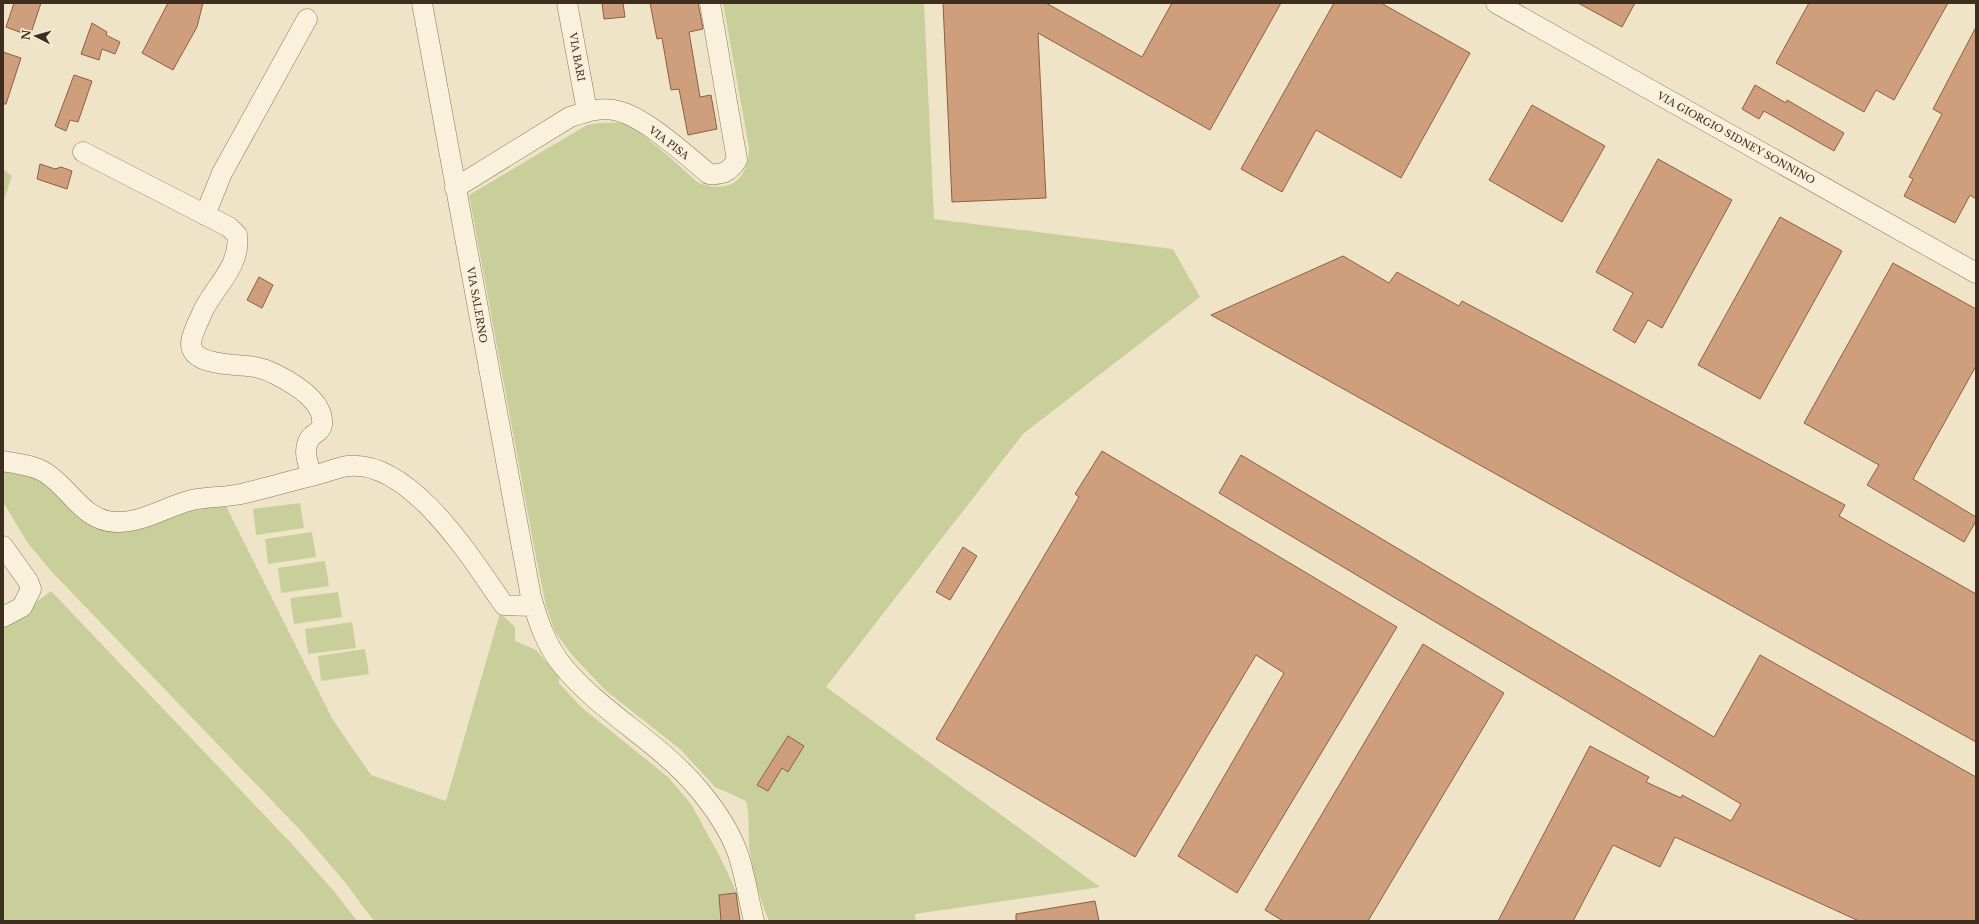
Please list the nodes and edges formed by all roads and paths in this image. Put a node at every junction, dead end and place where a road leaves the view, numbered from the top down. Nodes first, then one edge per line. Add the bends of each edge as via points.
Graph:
1 (422, 3) edge
2 (567, 3) edge
3 (710, 3) edge
4 (1496, 3) edge
5 (308, 19) dead end
6 (586, 111) junction
7 (83, 152) dead end
8 (456, 188) junction
9 (205, 214) junction
10 (1976, 273) edge
11 (3, 461) edge
12 (312, 476) junction
13 (3, 546) edge
14 (533, 606) junction
15 (3, 617) edge
16 (754, 921) edge

1 - 8 street, VIA SALERNO
2 - 6 street, VIA BARI
3 - 6 street, VIA PISA via 736,160 729,171 719,175 709,174 655,131 618,110
4 - 10 street, VIA GIORGIO SIDNEY SONNINO
5 - 9 street via 222,173
6 - 8 street, VIA PISA via 570,117
7 - 9 street
8 - 14 street, VIA SALERNO
9 - 12 street via 229,227 237,235 239,244 228,272 207,304 192,335 191,346 197,356 207,361 256,367 274,374 302,391 314,402 320,412 322,425 306,447
11 - 12 street via 41,470 54,479 89,514 116,522 156,514 190,500 238,495
12 - 14 street via 348,466 373,469 396,479 412,491 454,536 504,606
13 - 15 street via 31,589 22,607
14 - 16 street, VIA SALERNO via 548,644 562,665 592,696 658,748 700,791 725,826 737,850

